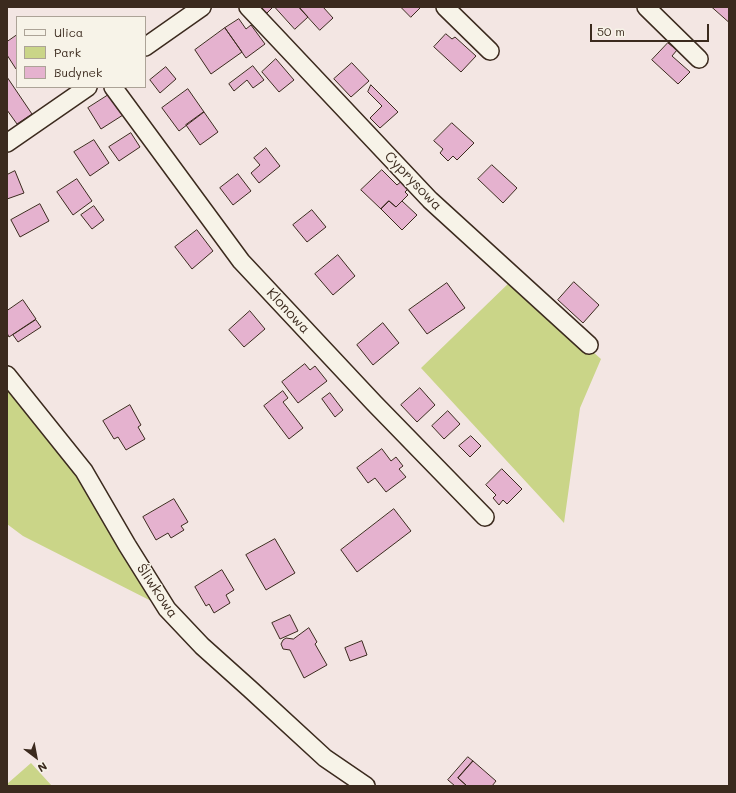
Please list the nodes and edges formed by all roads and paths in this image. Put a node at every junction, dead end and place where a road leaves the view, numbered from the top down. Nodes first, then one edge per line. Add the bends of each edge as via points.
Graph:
1 (202, 7) edge
2 (248, 7) edge
3 (445, 7) edge
4 (646, 7) edge
5 (146, 46) edge
6 (490, 51) dead end
7 (699, 59) dead end
8 (87, 88) edge
9 (114, 88) edge
10 (7, 143) edge
11 (589, 345) dead end
12 (7, 375) edge
13 (485, 517) dead end
14 (366, 786) edge

1 - 5 street
2 - 11 street, Cyprysowa via 430,200
3 - 6 street
4 - 7 street
8 - 10 street
9 - 13 street, Klonowa via 241,261
12 - 14 street, Śliwkowa via 84,471 166,610 325,758

